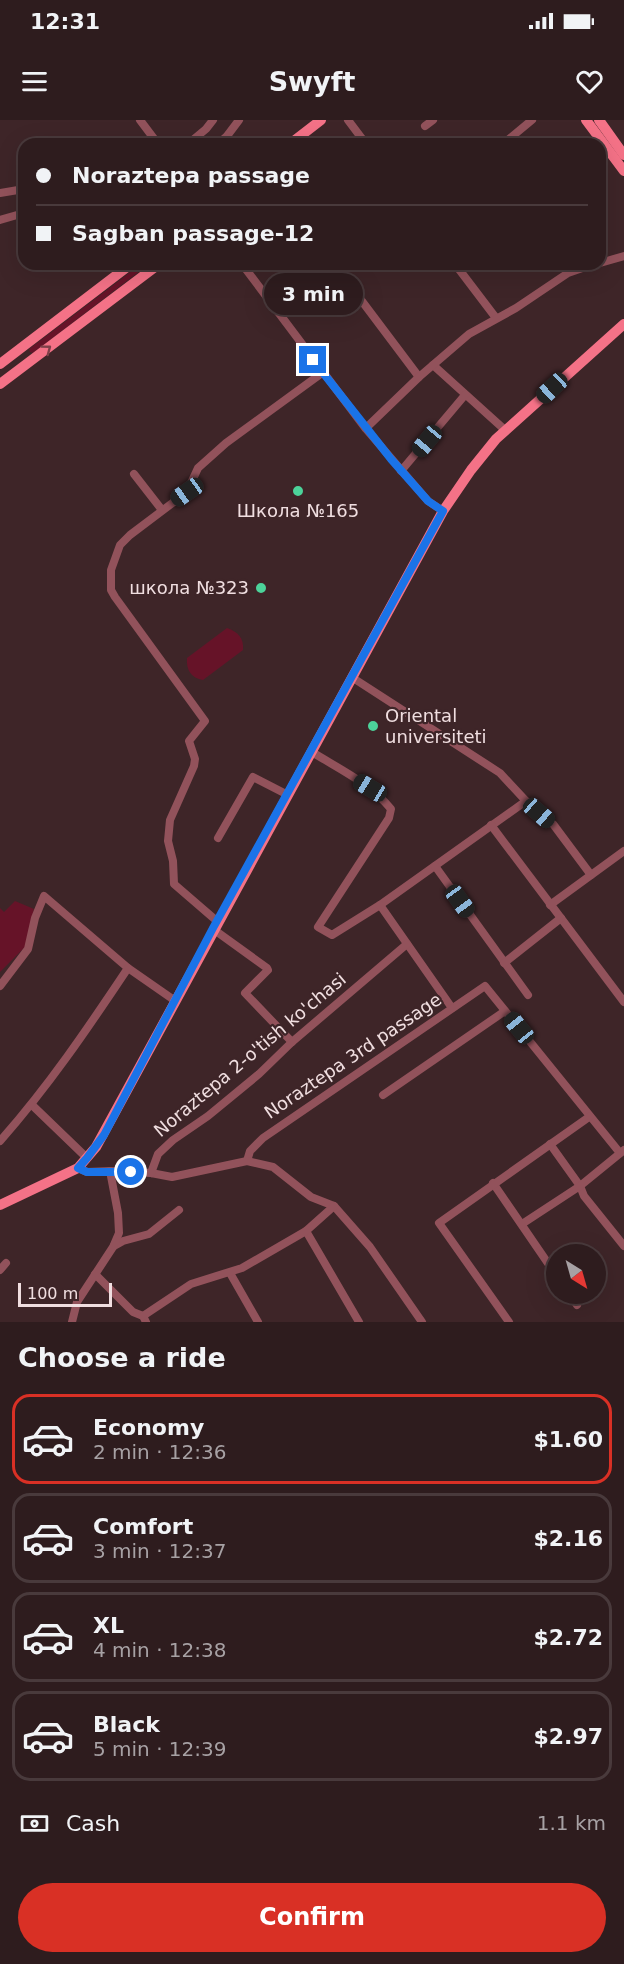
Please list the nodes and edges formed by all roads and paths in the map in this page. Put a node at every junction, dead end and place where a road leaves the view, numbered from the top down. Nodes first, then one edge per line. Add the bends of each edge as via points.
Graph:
1 (140, 120) edge
2 (213, 120) edge
3 (239, 120) edge
4 (321, 120) edge
5 (348, 120) edge
6 (433, 120) edge
7 (532, 120) edge
8 (586, 120) edge
9 (599, 120) edge
10 (425, 126) dead end
11 (154, 138) edge
12 (195, 138) edge
13 (225, 138) edge
14 (298, 138) edge
15 (362, 138) edge
16 (510, 138) edge
17 (598, 138) edge
18 (606, 149) edge
19 (624, 155) edge
20 (624, 171) edge
21 (18, 190) edge
22 (0, 194) edge
23 (18, 215) edge
24 (0, 220) edge
25 (624, 256) edge
26 (606, 261) edge
27 (123, 270) edge
28 (151, 270) edge
29 (246, 270) edge
30 (339, 270) edge
31 (460, 270) edge
32 (577, 270) edge
33 (496, 318) junction
34 (624, 324) edge
35 (17, 351) junction
36 (0, 364) edge
37 (27, 364) junction
38 (433, 365) junction
39 (322, 373) junction
40 (419, 377) junction
41 (0, 384) edge
42 (465, 395) junction
43 (366, 429) junction
44 (505, 430) junction
45 (401, 471) junction
46 (134, 474) dead end
47 (162, 510) junction
48 (443, 511) junction
49 (353, 678) junction
50 (312, 752) junction
51 (288, 795) junction
52 (526, 801) junction
53 (491, 825) junction
54 (218, 838) dead end
55 (624, 851) edge
56 (435, 866) junction
57 (591, 875) junction
58 (380, 905) junction
59 (550, 905) junction
60 (561, 918) junction
61 (216, 925) junction
62 (407, 944) junction
63 (504, 963) junction
64 (128, 968) junction
65 (0, 986) edge
66 (528, 995) dead end
67 (174, 1000) junction
68 (624, 1002) edge
69 (452, 1008) junction
70 (505, 1011) junction
71 (292, 1042) junction
72 (383, 1095) dead end
73 (32, 1105) junction
74 (589, 1117) junction
75 (0, 1141) edge
76 (550, 1144) junction
77 (623, 1152) edge
78 (87, 1158) junction
79 (247, 1161) junction
80 (78, 1168) junction
81 (110, 1171) junction
82 (151, 1173) junction
83 (493, 1183) junction
84 (580, 1186) junction
85 (0, 1205) edge
86 (334, 1206) junction
87 (179, 1210) dead end
88 (522, 1224) junction
89 (306, 1231) junction
90 (113, 1246) junction
91 (624, 1246) edge
92 (546, 1260) edge
93 (230, 1273) junction
94 (95, 1274) junction
95 (144, 1319) edge
96 (72, 1322) edge
97 (258, 1322) edge
98 (359, 1322) edge
99 (422, 1322) edge
100 (509, 1322) edge

1 - 11 street
2 - 12 street
3 - 13 street
4 - 14 main road
5 - 15 street
6 - 10 street
7 - 16 street
8 - 17 main road
9 - 19 main road
18 - 20 main road
21 - 22 street
23 - 24 street
25 - 26 street
27 - 35 main road
37 -> 28 main road
29 - 39 street
30 - 40 street
31 - 33 street
32 - 33 street
33 - 38 street
34 - 44 main road
35 - 36 main road
35 - 37 main road
37 - 41 main road
38 - 40 street
38 - 42 street
39 - 43 street
39 - 47 street via 226,443 198,468 187,492
40 - 43 street
42 - 44 street
42 - 45 street
43 - 45 street
44 - 48 main road
45 - 48 street via 428,501
46 - 47 street
47 - 61 street via 120,545 111,570 111,590 206,721 188,744 194,766 170,820 168,841 174,861 173,882
48 - 49 main road
49 - 50 main road
49 - 52 street via 500,773
50 - 51 main road
50 - 58 street via 370,788 391,809 389,818 318,927 335,934
51 - 54 street via 253,777
51 - 61 main road
52 - 53 street
52 - 57 street via 553,824
53 - 56 street
53 - 59 street
55 - 57 street
56 - 58 street
56 - 63 street
57 - 59 street
58 - 62 street
59 - 60 street
60 - 63 street
60 - 68 street
61 - 67 main road
61 - 71 street via 267,968 245,993
62 - 69 street
62 - 71 street, Noraztepa 2-o'tish ko'chasi
63 - 66 street
64 - 65 street via 44,896 28,949
64 - 67 street
64 - 73 street
67 - 78 main road via 104,1135
69 - 70 street, Noraztepa 3rd passage via 485,986
69 - 79 street, Noraztepa 3rd passage via 263,1138 250,1151
70 - 72 street
70 - 74 street
71 - 82 street, Noraztepa 2-o'tish ko'chasi via 259,1074 173,1140 158,1154
73 - 75 street
73 - 78 street
74 - 76 street
74 - 77 street
76 - 83 street
76 - 84 street
77 - 84 street
78 - 80 main road
79 - 82 street via 172,1177
79 - 86 street via 273,1167 311,1197
80 - 81 street via 87,1172
80 - 85 main road
81 - 82 street
81 - 90 street via 118,1213
83 - 88 street
83 - 100 street via 439,1222
84 - 88 street
84 - 91 street
86 - 89 street
86 - 99 street via 370,1247
87 - 90 street via 149,1234
88 - 92 street
89 - 93 street
89 - 98 street
90 - 94 street
93 - 95 street via 191,1284
93 - 97 street
94 - 95 street
94 - 96 street via 77,1302

